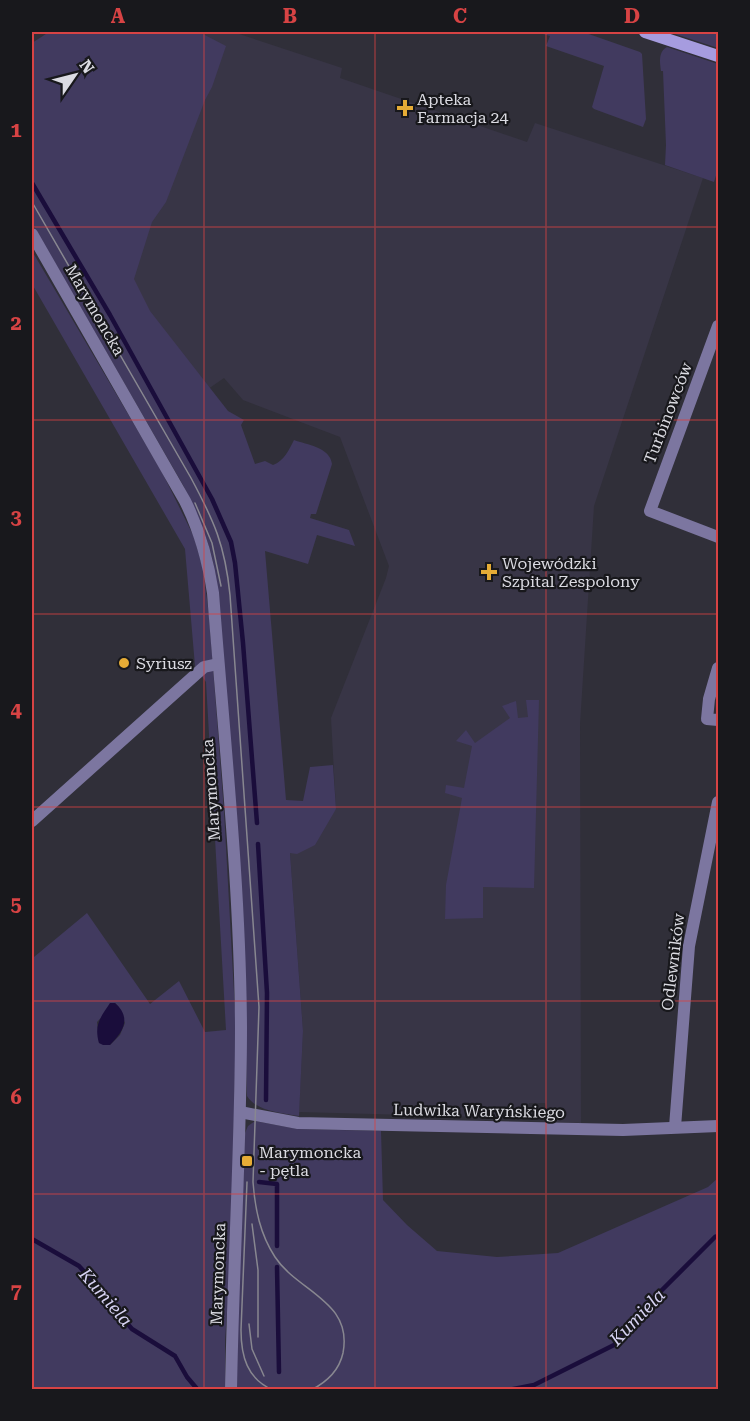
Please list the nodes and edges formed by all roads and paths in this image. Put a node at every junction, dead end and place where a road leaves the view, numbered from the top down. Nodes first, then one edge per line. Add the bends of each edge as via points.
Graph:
1 (645, 32) edge
2 (718, 56) edge
3 (32, 234) edge
4 (718, 326) edge
5 (718, 537) edge
6 (218, 664) junction
7 (718, 668) edge
8 (713, 719) edge
9 (718, 802) edge
10 (32, 821) edge
11 (240, 1112) junction
12 (718, 1126) edge
13 (675, 1127) junction
14 (231, 1389) edge

1 - 2 main road
3 - 6 street, Marymoncka via 192,516 209,568
4 - 5 street, Turbinowców via 650,511
6 - 10 street via 204,667
6 - 11 street, Marymoncka via 238,954
7 - 8 street via 709,699
9 - 13 street, Odlewników via 689,946
11 - 13 street, Ludwika Waryńskiego via 298,1123 622,1130
11 - 14 street, Marymoncka
12 - 13 street, Ludwika Waryńskiego

